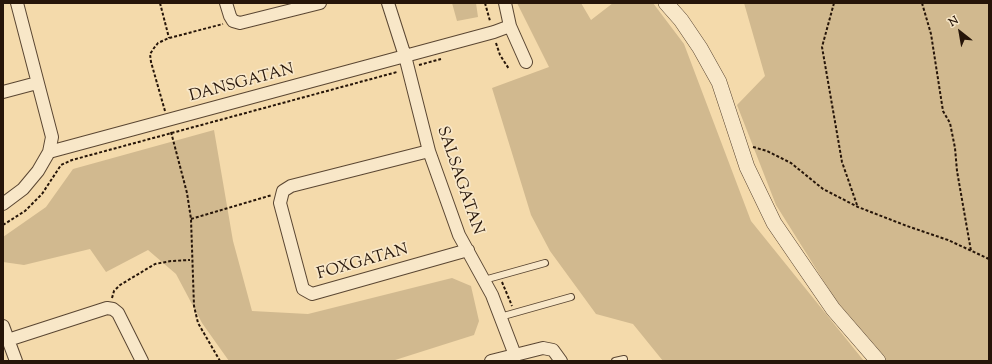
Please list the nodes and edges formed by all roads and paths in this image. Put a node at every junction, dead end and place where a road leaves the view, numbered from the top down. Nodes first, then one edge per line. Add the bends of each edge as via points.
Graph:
1 (17, 3) edge
2 (160, 3) edge
3 (226, 3) edge
4 (320, 3) edge
5 (388, 3) edge
6 (504, 3) edge
7 (666, 3) edge
8 (834, 3) edge
9 (922, 3) edge
10 (234, 21) junction
11 (510, 26) junction
12 (169, 38) junction
13 (496, 43) dead end
14 (489, 45) dead end
15 (405, 56) junction
16 (445, 58) dead end
17 (526, 62) dead end
18 (408, 68) junction
19 (37, 83) junction
20 (3, 92) edge
21 (168, 120) junction
22 (171, 133) junction
23 (738, 143) junction
24 (430, 151) junction
25 (48, 152) junction
26 (283, 191) junction
27 (3, 204) edge
28 (858, 207) junction
29 (191, 219) junction
30 (3, 225) edge
31 (468, 250) junction
32 (971, 251) junction
33 (989, 259) edge
34 (191, 260) junction
35 (545, 263) dead end
36 (498, 276) junction
37 (484, 280) junction
38 (571, 297) dead end
39 (113, 309) junction
40 (514, 313) junction
41 (500, 317) junction
42 (3, 326) edge
43 (8, 340) junction
44 (515, 355) junction
45 (624, 359) dead end
46 (16, 361) edge
47 (142, 361) edge
48 (220, 361) edge
49 (491, 361) edge
50 (561, 361) edge
51 (615, 361) edge
52 (878, 361) edge

1 - 19 street
2 - 12 path
3 - 10 street
4 - 10 street via 240,23
5 - 15 street, SALSAGATAN
6 - 11 street
7 - 23 street via 700,48 719,82
8 - 28 path via 822,47 842,162
9 - 32 path via 931,34 942,111 950,123 956,148 957,171
10 - 12 path
11 - 15 street, DANSGATAN
11 - 17 street
12 - 21 path via 158,42 150,54
13 - 14 path
15 - 18 street, SALSAGATAN
15 - 21 street, DANSGATAN
16 - 18 path
18 - 22 path
18 - 24 street, SALSAGATAN
19 - 20 street
19 - 25 street via 52,136
21 - 22 path
21 - 25 street, DANSGATAN
22 - 29 path
22 - 30 path via 61,165 42,194 25,211
23 - 28 path via 767,151 791,163 823,189
23 - 52 street via 774,223 834,309
24 - 26 street via 291,186
24 - 31 street, SALSAGATAN via 459,235
25 - 27 street via 38,171 23,189
26 - 29 path
26 - 31 street, FOXGATAN via 280,204 303,289 312,294
28 - 32 path
29 - 34 path
31 - 37 street, SALSAGATAN
32 - 33 path
34 - 39 path via 155,264 120,285 112,297
34 - 48 path via 194,306 198,323
35 - 36 lane
36 - 37 lane
36 - 40 path
37 - 41 street, SALSAGATAN
38 - 40 lane
39 - 43 street via 107,308
39 - 47 street via 118,313
40 - 41 lane
41 - 44 street, SALSAGATAN
42 - 43 street
43 - 46 street
44 - 49 street
44 - 50 street via 543,348 553,350
45 - 51 lane

